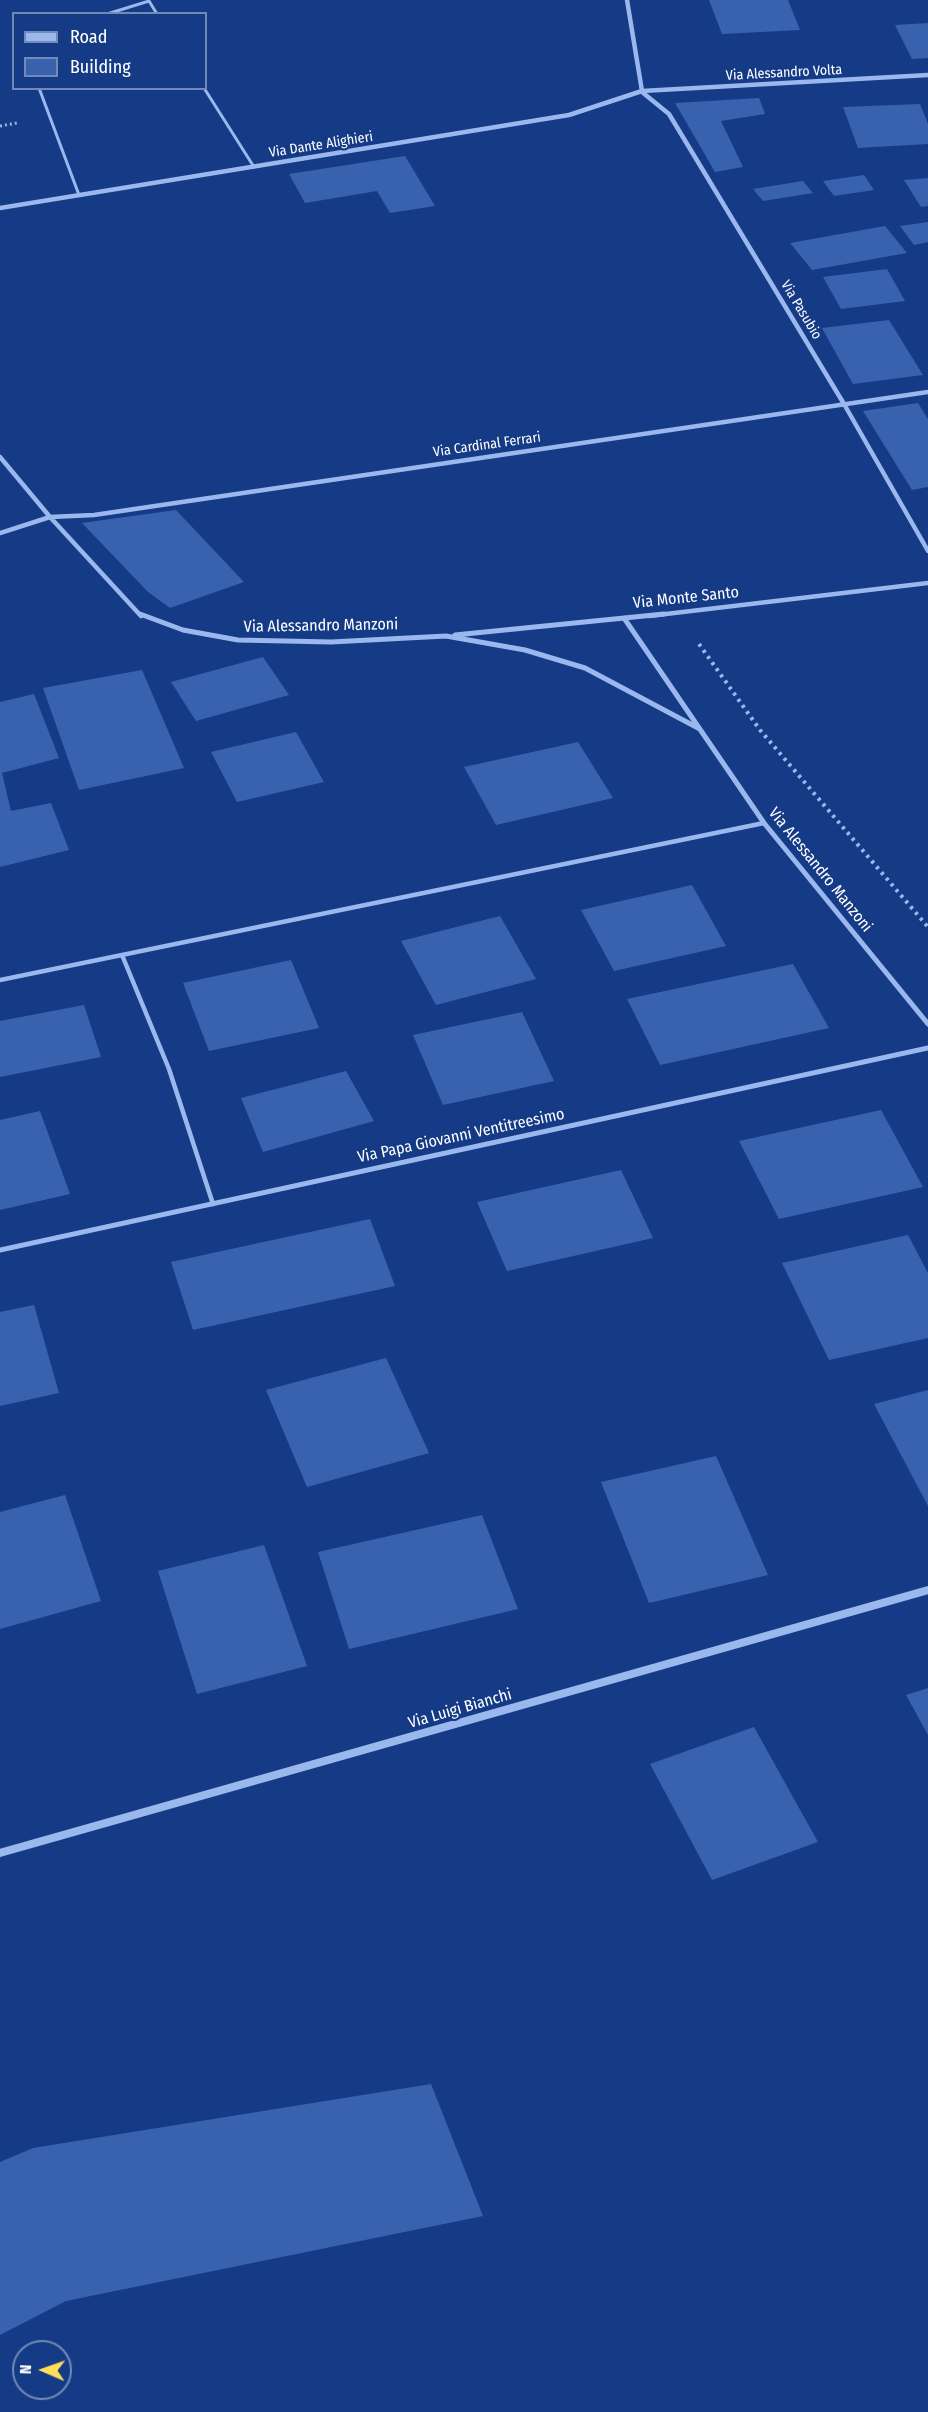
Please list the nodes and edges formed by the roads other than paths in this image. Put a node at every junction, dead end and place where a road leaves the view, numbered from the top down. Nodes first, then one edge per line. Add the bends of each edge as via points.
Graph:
1 (627, 0) edge
2 (114, 12) edge
3 (156, 12) edge
4 (928, 75) edge
5 (40, 90) edge
6 (205, 90) edge
7 (642, 91) junction
8 (254, 167) junction
9 (79, 195) junction
10 (0, 208) edge
11 (928, 392) edge
12 (844, 405) junction
13 (0, 457) edge
14 (50, 517) junction
15 (0, 533) edge
16 (928, 551) edge
17 (928, 583) edge
18 (624, 618) junction
19 (446, 636) junction
20 (698, 728) junction
21 (764, 823) junction
22 (122, 955) junction
23 (0, 980) edge
24 (928, 1024) edge
25 (928, 1048) edge
26 (213, 1204) junction
27 (0, 1250) edge
28 (928, 1590) edge
29 (0, 1853) edge

1 - 7 street
2 - 3 lane via 149,2
4 - 7 street, Via Alessandro Volta
5 - 9 lane
6 - 8 lane
7 - 8 street, Via Dante Alighieri via 569,115
7 - 12 street, Via Pasubio via 669,114
8 - 9 street, Via Dante Alighieri
9 - 10 street, Via Dante Alighieri
11 - 12 street, Via Cardinal Ferrari
12 - 14 street, Via Cardinal Ferrari via 94,515
12 - 16 street, Via Pasubio
13 - 14 street, Via Alessandro Manzoni
14 - 15 street, Via Cardinal Ferrari
14 - 19 street, Via Alessandro Manzoni via 142,617 183,630 238,640 331,642
17 - 18 street, Via Monte Santo
18 - 19 street, Via Monte Santo
18 - 20 street, Via Alessandro Manzoni
19 - 20 street, Via Alessandro Manzoni via 525,650 585,668
20 - 21 street, Via Alessandro Manzoni
21 - 22 lane
21 - 24 street, Via Alessandro Manzoni
22 - 23 lane
22 - 26 lane via 169,1069
25 - 26 street, Via Papa Giovanni Ventitreesimo
26 - 27 street, Via Papa Giovanni Ventitreesimo
28 - 29 street, Via Luigi Bianchi

